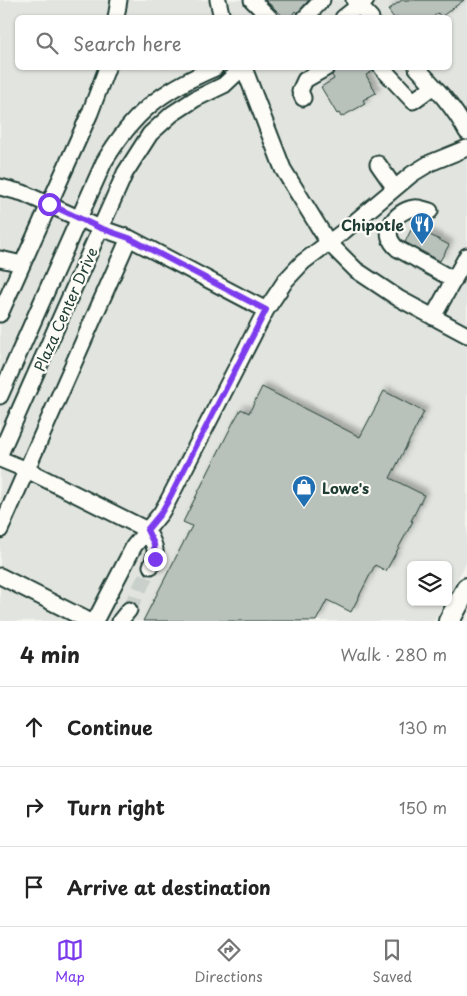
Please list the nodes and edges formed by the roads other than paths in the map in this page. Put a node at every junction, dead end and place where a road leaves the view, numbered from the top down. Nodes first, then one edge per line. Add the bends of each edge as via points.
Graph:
1 (118, 0) edge
2 (218, 0) edge
3 (252, 0) edge
4 (322, 0) edge
5 (360, 2) edge
6 (116, 15) edge
7 (221, 15) edge
8 (267, 15) edge
9 (308, 15) edge
10 (346, 15) edge
11 (369, 15) edge
12 (105, 70) edge
13 (210, 70) edge
14 (241, 70) edge
15 (244, 70) edge
16 (322, 70) edge
17 (384, 70) edge
18 (420, 70) edge
19 (434, 86) junction
20 (303, 98) dead end
21 (467, 132) edge
22 (467, 148) edge
23 (378, 164) dead end
24 (0, 187) edge
25 (394, 187) junction
26 (49, 204) junction
27 (430, 211) dead end
28 (79, 218) junction
29 (100, 228) junction
30 (129, 238) junction
31 (328, 242) junction
32 (467, 256) edge
33 (0, 259) edge
34 (22, 264) junction
35 (458, 281) edge
36 (266, 310) junction
37 (0, 314) edge
38 (433, 317) junction
39 (467, 335) edge
40 (0, 396) edge
41 (0, 454) edge
42 (0, 459) edge
43 (27, 470) junction
44 (0, 530) edge
45 (147, 530) junction
46 (151, 566) tunnel mouth
47 (0, 576) edge
48 (467, 588) edge
49 (89, 621) edge
50 (95, 621) edge
51 (449, 621) edge

1 - 6 street
2 - 7 street
3 - 8 street
4 - 9 street
5 - 10 street
5 - 11 street
12 - 26 street via 90,113
13 - 28 street, Plaza Center Drive via 165,92 130,124 104,162
14 - 29 street, Plaza Center Drive via 224,85 172,114 150,134 126,173
15 - 31 street via 284,170
16 - 20 street via 305,80 300,91
17 - 19 street via 413,101
18 - 19 street
19 - 21 street via 458,115
22 - 25 street via 430,163
23 - 25 street
24 - 26 street
25 - 31 street
26 - 28 street
26 - 34 street
27 - 35 street via 414,208 404,212 389,228 389,239 398,249
28 - 29 street
28 - 40 street, Plaza Center Drive
29 - 30 street
29 - 41 street, Plaza Center Drive
30 - 36 street
30 - 43 street
31 - 36 street via 286,280
31 - 38 street via 356,270
32 - 35 street
33 - 34 street
34 - 37 street
35 - 38 street
36 - 45 street via 168,501
38 - 39 street
42 - 43 street
43 - 44 street
43 - 45 street
45 - 46 street via 156,550
45 - 50 street via 134,546
47 - 49 street
48 - 51 main road

